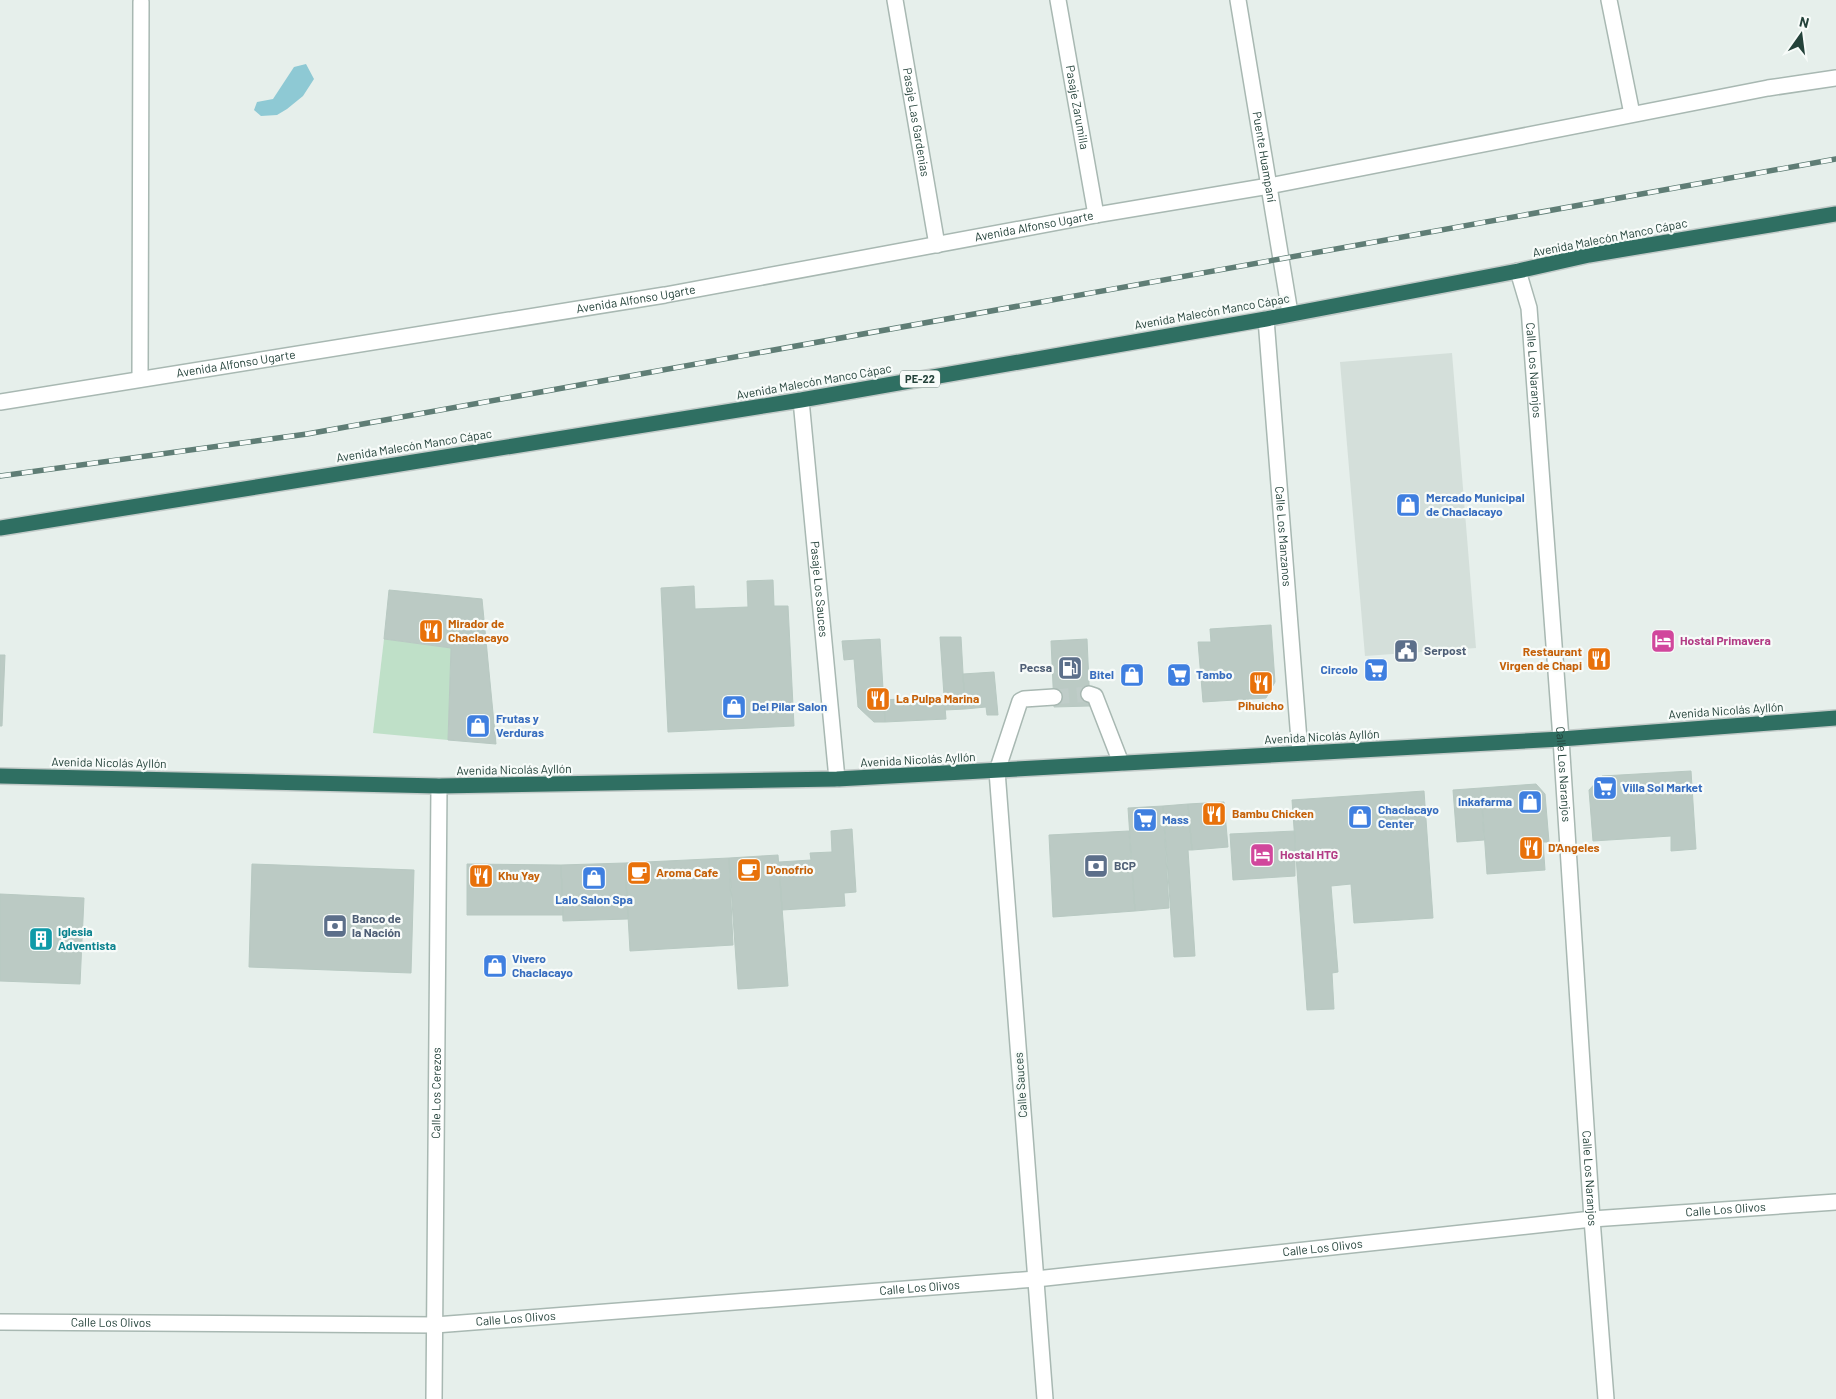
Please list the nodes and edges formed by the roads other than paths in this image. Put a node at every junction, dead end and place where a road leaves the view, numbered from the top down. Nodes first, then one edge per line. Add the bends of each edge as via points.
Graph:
1 (895, 0) edge
2 (1058, 0) edge
3 (1238, 0) edge
4 (1608, 0) edge
5 (141, 2) dead end
6 (1836, 78) edge
7 (1632, 114) junction
8 (1269, 186) junction
9 (1836, 214) edge
10 (1096, 215) junction
11 (937, 245) junction
12 (1518, 271) junction
13 (1290, 313) junction
14 (1266, 319) junction
15 (140, 379) junction
16 (801, 400) junction
17 (0, 402) edge
18 (0, 528) edge
19 (1089, 694) dead end
20 (1054, 697) tunnel mouth
21 (1836, 718) edge
22 (1561, 739) junction
23 (1300, 753) junction
24 (1121, 763) junction
25 (997, 771) junction
26 (0, 776) edge
27 (837, 779) junction
28 (438, 786) junction
29 (1836, 1202) edge
30 (1592, 1219) junction
31 (1036, 1279) junction
32 (0, 1322) edge
33 (435, 1325) junction
34 (434, 1399) edge
35 (1045, 1399) edge
36 (1606, 1399) edge

1 - 11 street, Pasaje Las Gardenias
2 - 10 street, Pasaje Zarumilla
3 - 8 street, Puente Huampaní
4 - 7 street
5 - 15 street
6 - 7 street, Avenida Alfonso Ugarte
7 - 8 street, Avenida Alfonso Ugarte
8 - 10 street, Avenida Alfonso Ugarte
8 - 13 street, Puente Huampaní
9 - 12 highway, Avenida Malecón Manco Cápac / PE-22 via 1590,255
10 - 11 street, Avenida Alfonso Ugarte
11 - 15 street, Avenida Alfonso Ugarte via 665,295
12 - 13 highway, Avenida Malecón Manco Cápac / PE-22
12 - 22 street, Calle Los Naranjos via 1529,308
13 - 14 highway, Avenida Malecón Manco Cápac / PE-22
14 - 16 highway, Avenida Malecón Manco Cápac / PE-22
14 - 23 street, Calle Los Manzanos
15 - 17 street, Avenida Alfonso Ugarte
16 - 18 highway, Avenida Malecón Manco Cápac / PE-22
16 - 27 street, Pasaje Los Sauces
19 - 24 street via 1095,696
20 - 25 street via 1024,698 1020,701
21 - 22 highway, Avenida Nicolás Ayllón
22 - 23 highway, Avenida Nicolás Ayllón
22 - 30 street, Calle Los Naranjos
23 - 24 highway, Avenida Nicolás Ayllón
24 - 25 highway, Avenida Nicolás Ayllón
25 - 27 highway, Avenida Nicolás Ayllón
25 - 31 street, Calle Sauces
26 - 28 highway, Avenida Nicolás Ayllón
27 - 28 highway, Avenida Nicolás Ayllón
28 - 33 street, Calle Los Cerezos
29 - 30 street, Calle Los Olivos
30 - 31 street, Calle Los Olivos
30 - 36 street, Calle Los Naranjos
31 - 33 street, Calle Los Olivos
31 - 35 street, Calle Sauces
32 - 33 street, Calle Los Olivos
33 - 34 street, Calle Los Cerezos

